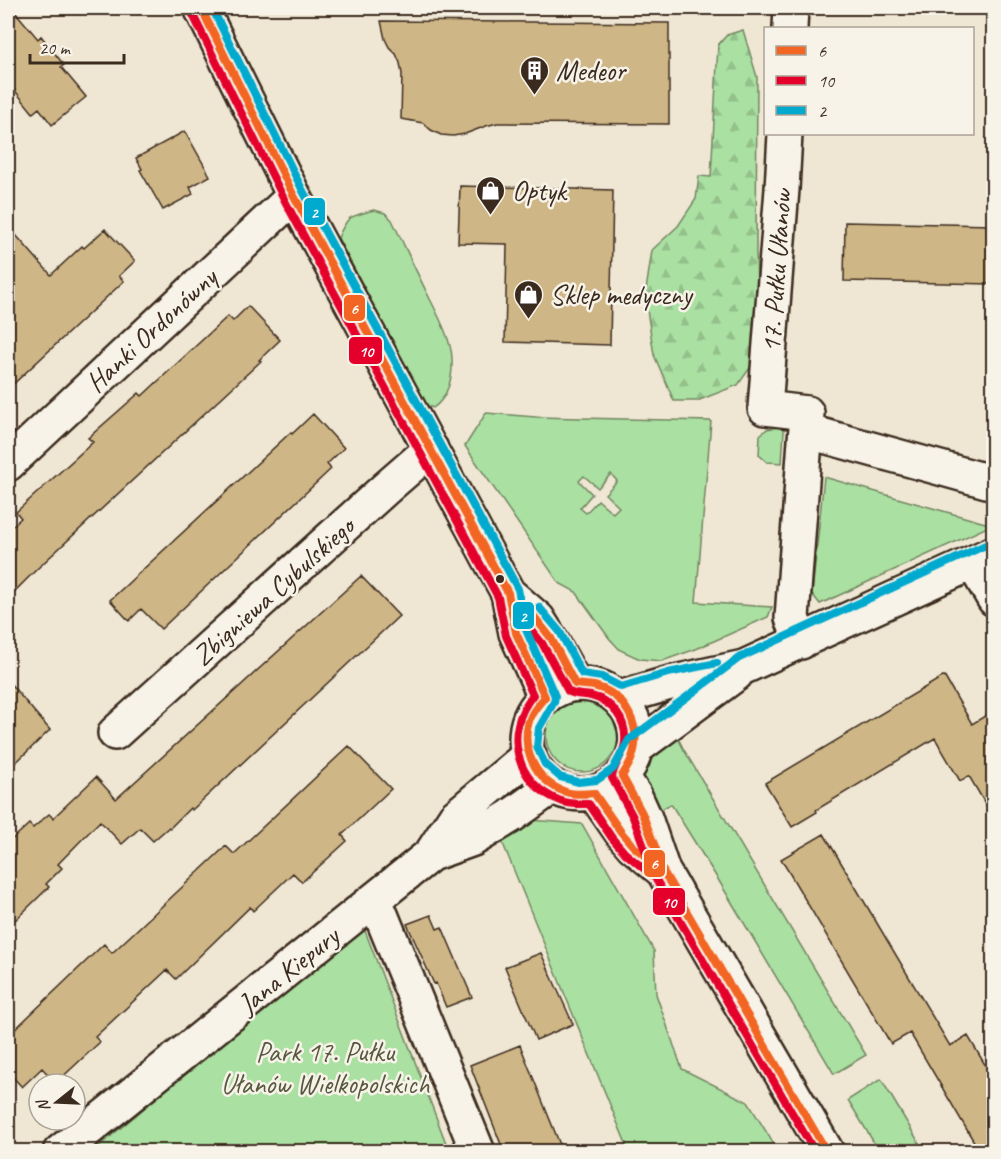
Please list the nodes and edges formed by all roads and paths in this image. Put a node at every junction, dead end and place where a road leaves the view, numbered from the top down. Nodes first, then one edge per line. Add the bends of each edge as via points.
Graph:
1 (201, 8) edge
2 (791, 8) edge
3 (790, 27) edge
4 (785, 135) edge
5 (294, 196) junction
6 (806, 422) junction
7 (431, 449) junction
8 (8, 464) edge
9 (993, 483) edge
10 (983, 558) edge
11 (508, 593) junction
12 (993, 599) edge
13 (801, 642) junction
14 (744, 667) junction
15 (575, 684) junction
16 (545, 697) junction
17 (619, 698) junction
18 (115, 733) dead end
19 (529, 755) junction
20 (629, 762) junction
21 (553, 786) junction
22 (594, 793) junction
23 (431, 854) junction
24 (663, 871) junction
25 (375, 900) junction
26 (60, 1152) edge
27 (478, 1152) edge
28 (827, 1152) edge

1 - 5 street
2 - 3 street
4 - 6 street, 17. Pułku Ułanów via 765,408
5 - 7 street
5 - 8 street, Hanki Ordonówny
6 - 9 street
6 - 13 street via 792,618
7 - 11 street
7 - 18 street, Zbigniewa Cybulskiego
10 - 12 street
10 - 13 street
11 - 15 street via 538,619
11 - 16 street via 516,633
13 - 14 street
14 - 17 street
14 - 20 street
15 - 16 street
15 - 17 street via 599,686
16 - 19 street via 530,717 526,742
17 - 20 street via 634,724 636,738
19 - 21 street via 534,767
19 - 23 street, Jana Kiepury via 455,818
20 - 22 street via 614,784
20 - 24 street via 635,796
21 - 22 street via 566,792
21 - 23 street, Jana Kiepury via 473,839
22 - 24 street via 633,846
23 - 25 street, Jana Kiepury
24 - 28 street
25 - 26 street, Jana Kiepury
25 - 27 street

